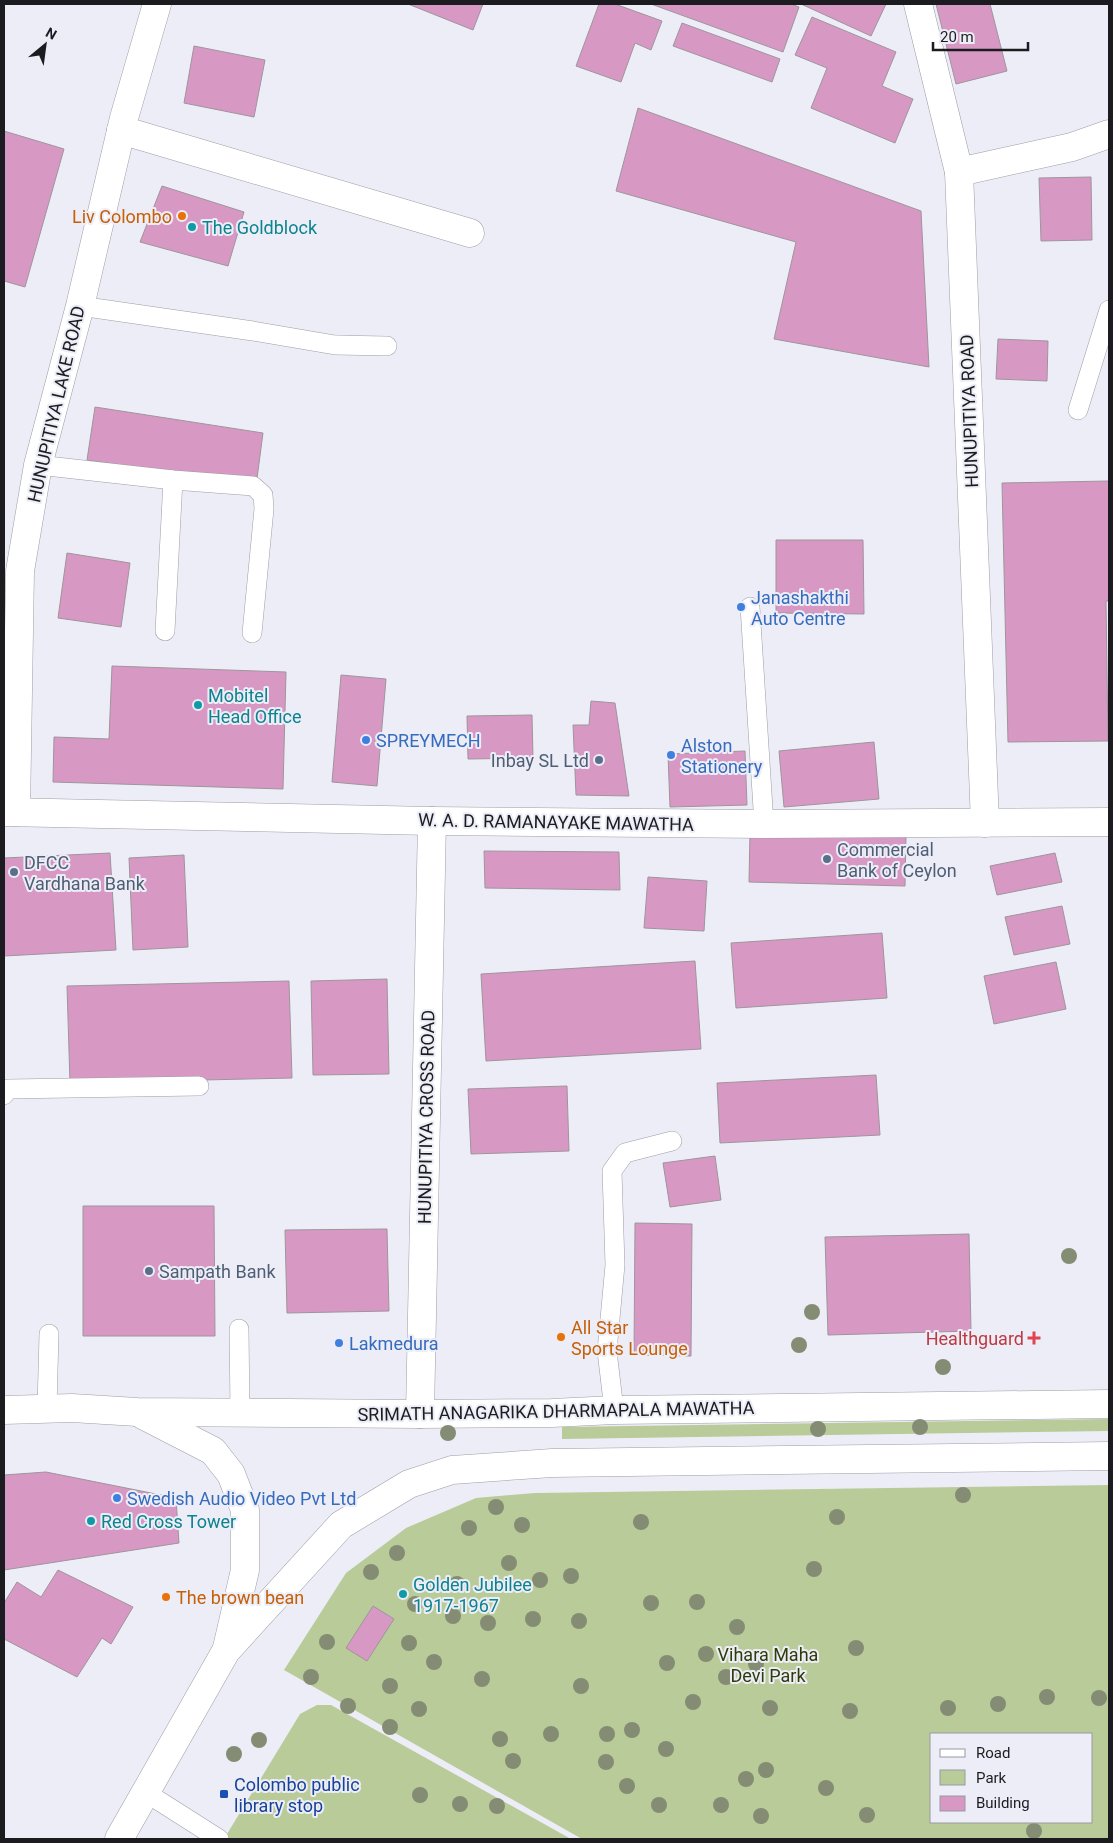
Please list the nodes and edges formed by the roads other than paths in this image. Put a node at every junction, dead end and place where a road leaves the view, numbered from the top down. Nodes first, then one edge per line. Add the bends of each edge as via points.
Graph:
1 (157, 4) edge
2 (918, 4) edge
3 (122, 130) junction
4 (1109, 134) edge
5 (959, 172) junction
6 (470, 233) dead end
7 (80, 306) junction
8 (1109, 310) edge
9 (387, 346) dead end
10 (1078, 410) dead end
11 (38, 465) junction
12 (173, 480) junction
13 (750, 607) dead end
14 (165, 631) dead end
15 (252, 633) dead end
16 (10, 812) edge
17 (432, 821) junction
18 (1109, 822) edge
19 (985, 823) junction
20 (764, 824) junction
21 (199, 1086) dead end
22 (4, 1095) edge
23 (672, 1142) dead end
24 (239, 1329) dead end
25 (49, 1334) dead end
26 (1109, 1404) edge
27 (47, 1408) junction
28 (4, 1410) edge
29 (614, 1410) junction
30 (137, 1412) junction
31 (240, 1413) junction
32 (420, 1414) junction
33 (1109, 1456) edge
34 (226, 1650) junction
35 (144, 1792) junction
36 (119, 1839) edge
37 (219, 1839) edge

1 - 3 street, HUNUPITIYA LAKE ROAD
2 - 5 street, HUNUPITIYA ROAD
3 - 6 street
3 - 7 street, HUNUPITIYA LAKE ROAD
4 - 5 street via 1072,147
5 - 19 street, HUNUPITIYA ROAD
7 - 9 lane via 335,346
7 - 11 street, HUNUPITIYA LAKE ROAD
8 - 10 lane
11 - 12 lane
11 - 16 street, HUNUPITIYA LAKE ROAD via 20,571
12 - 14 lane
12 - 15 lane via 253,486 263,495
13 - 20 lane
16 - 17 street, W. A. D. RAMANAYAKE MAWATHA
17 - 20 street, W. A. D. RAMANAYAKE MAWATHA
17 - 32 street, HUNUPITIYA CROSS ROAD
18 - 19 street, W. A. D. RAMANAYAKE MAWATHA
19 - 20 street, W. A. D. RAMANAYAKE MAWATHA
21 - 22 lane via 8,1089
23 - 29 lane via 625,1153 612,1171 614,1265 607,1351
24 - 31 lane
25 - 27 lane
26 - 29 street, SRIMATH ANAGARIKA DHARMAPALA MAWATHA
27 - 28 street, SRIMATH ANAGARIKA DHARMAPALA MAWATHA
27 - 30 street, SRIMATH ANAGARIKA DHARMAPALA MAWATHA
29 - 32 street, SRIMATH ANAGARIKA DHARMAPALA MAWATHA
30 - 31 street, SRIMATH ANAGARIKA DHARMAPALA MAWATHA
30 - 34 street via 213,1451 231,1474 245,1510 245,1570
31 - 32 street, SRIMATH ANAGARIKA DHARMAPALA MAWATHA
33 - 34 street via 552,1463 452,1470 409,1484 342,1525
34 - 35 street
35 - 36 street
35 - 37 lane

